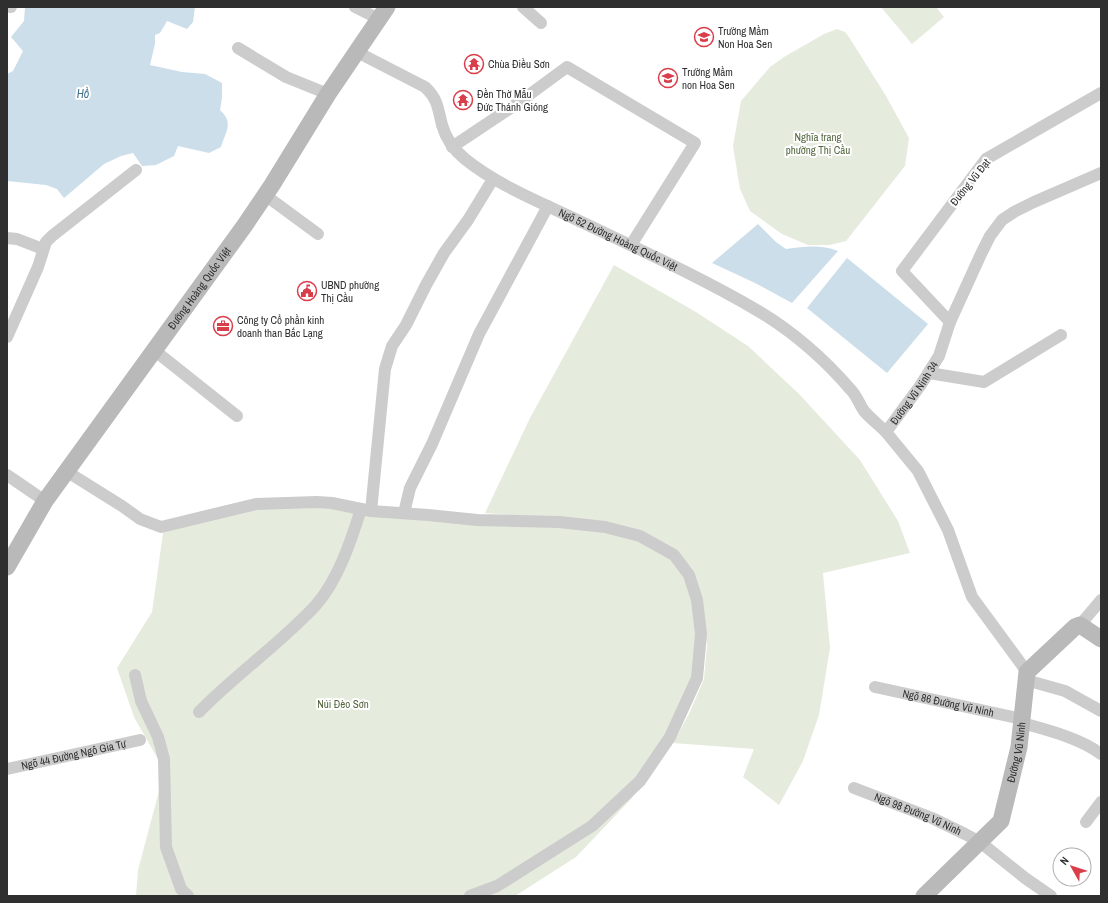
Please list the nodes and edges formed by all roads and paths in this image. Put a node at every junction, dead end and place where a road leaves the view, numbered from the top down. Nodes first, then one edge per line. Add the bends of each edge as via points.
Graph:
1 (355, 7) edge
2 (523, 7) edge
3 (383, 13) edge
4 (541, 23) dead end
5 (238, 48) dead end
6 (357, 52) junction
7 (1101, 93) edge
8 (328, 94) junction
9 (452, 148) junction
10 (136, 170) dead end
11 (1101, 173) edge
12 (493, 179) junction
13 (265, 195) junction
14 (548, 206) junction
15 (318, 234) dead end
16 (7, 238) edge
17 (631, 244) junction
18 (43, 249) junction
19 (950, 322) junction
20 (1061, 336) dead end
21 (7, 337) edge
22 (154, 350) junction
23 (929, 373) junction
24 (237, 416) dead end
25 (886, 432) junction
26 (66, 471) junction
27 (7, 475) edge
28 (45, 501) junction
29 (366, 510) junction
30 (404, 513) junction
31 (7, 566) edge
32 (1101, 600) edge
33 (1080, 625) junction
34 (1101, 639) edge
35 (135, 675) dead end
36 (1027, 676) junction
37 (874, 687) dead end
38 (1101, 711) edge
39 (199, 712) dead end
40 (1022, 721) junction
41 (140, 740) dead end
42 (1101, 754) edge
43 (7, 769) edge
44 (854, 788) dead end
45 (1101, 802) edge
46 (1086, 822) dead end
47 (980, 842) junction
48 (188, 896) edge
49 (470, 896) edge
50 (924, 896) edge
51 (1051, 896) edge

1 - 3 street
2 - 4 street
3 - 6 main road, Đường Hoàng Quốc Việt
5 - 8 street via 286,77
6 - 8 main road, Đường Hoàng Quốc Việt
6 - 9 street, Ngõ 52 Đường Hoàng Quốc Việt via 425,87 431,93
7 - 19 street, Đường Vũ Đạt via 986,159 902,272
8 - 13 main road, Đường Hoàng Quốc Việt
9 - 12 street, Ngõ 52 Đường Hoàng Quốc Việt
9 - 17 street via 567,67 695,143
10 - 18 street via 52,236
11 - 19 street, Đường Vũ Ninh 34 via 1034,202 1002,220 990,236
12 - 14 street, Ngõ 52 Đường Hoàng Quốc Việt
12 - 29 street via 444,253 392,346 385,369
13 - 15 street
13 - 22 main road, Đường Hoàng Quốc Việt
14 - 17 street, Ngõ 52 Đường Hoàng Quốc Việt
14 - 30 street via 479,334 432,444 410,488
16 - 18 street
17 - 25 street, Ngõ 52 Đường Hoàng Quốc Việt via 740,300 787,331 838,375 853,392 864,411
18 - 21 street via 38,267
19 - 23 street, Đường Vũ Ninh 34 via 939,356
20 - 23 street via 984,382
22 - 24 street
22 - 26 main road, Đường Hoàng Quốc Việt
23 - 25 street, Đường Vũ Ninh 34
25 - 36 street, Đường Vũ Ninh 34 via 918,471 948,530 972,597
26 - 28 main road, Đường Hoàng Quốc Việt
26 - 29 street via 140,519 161,527 256,504 317,502
27 - 28 street
28 - 31 main road, Đường Hoàng Quốc Việt
29 - 30 street
29 - 39 street via 337,573 316,604
30 - 49 street via 477,520 559,522 605,527 640,536 674,555 689,575 697,600 701,634 697,678 670,737 640,781 592,826 497,886
32 - 33 street
33 - 34 main road
33 - 36 main road via 1070,631
35 - 48 street via 141,701 158,737 164,759 166,847 181,889
36 - 38 street
36 - 40 main road, Đường Vũ Ninh
37 - 40 street, Ngõ 86 Đường Vũ Ninh
40 - 42 street, Ngõ 86 Đường Vũ Ninh via 1095,749
40 - 47 main road, Đường Vũ Ninh via 1019,748 1002,821
41 - 43 street, Ngõ 44 Đường Ngô Gia Tự
44 - 47 street, Ngõ 98 Đường Vũ Ninh via 932,818
45 - 46 street
47 - 50 main road, Đường Vũ Ninh
47 - 51 street, Ngõ 98 Đường Vũ Ninh

